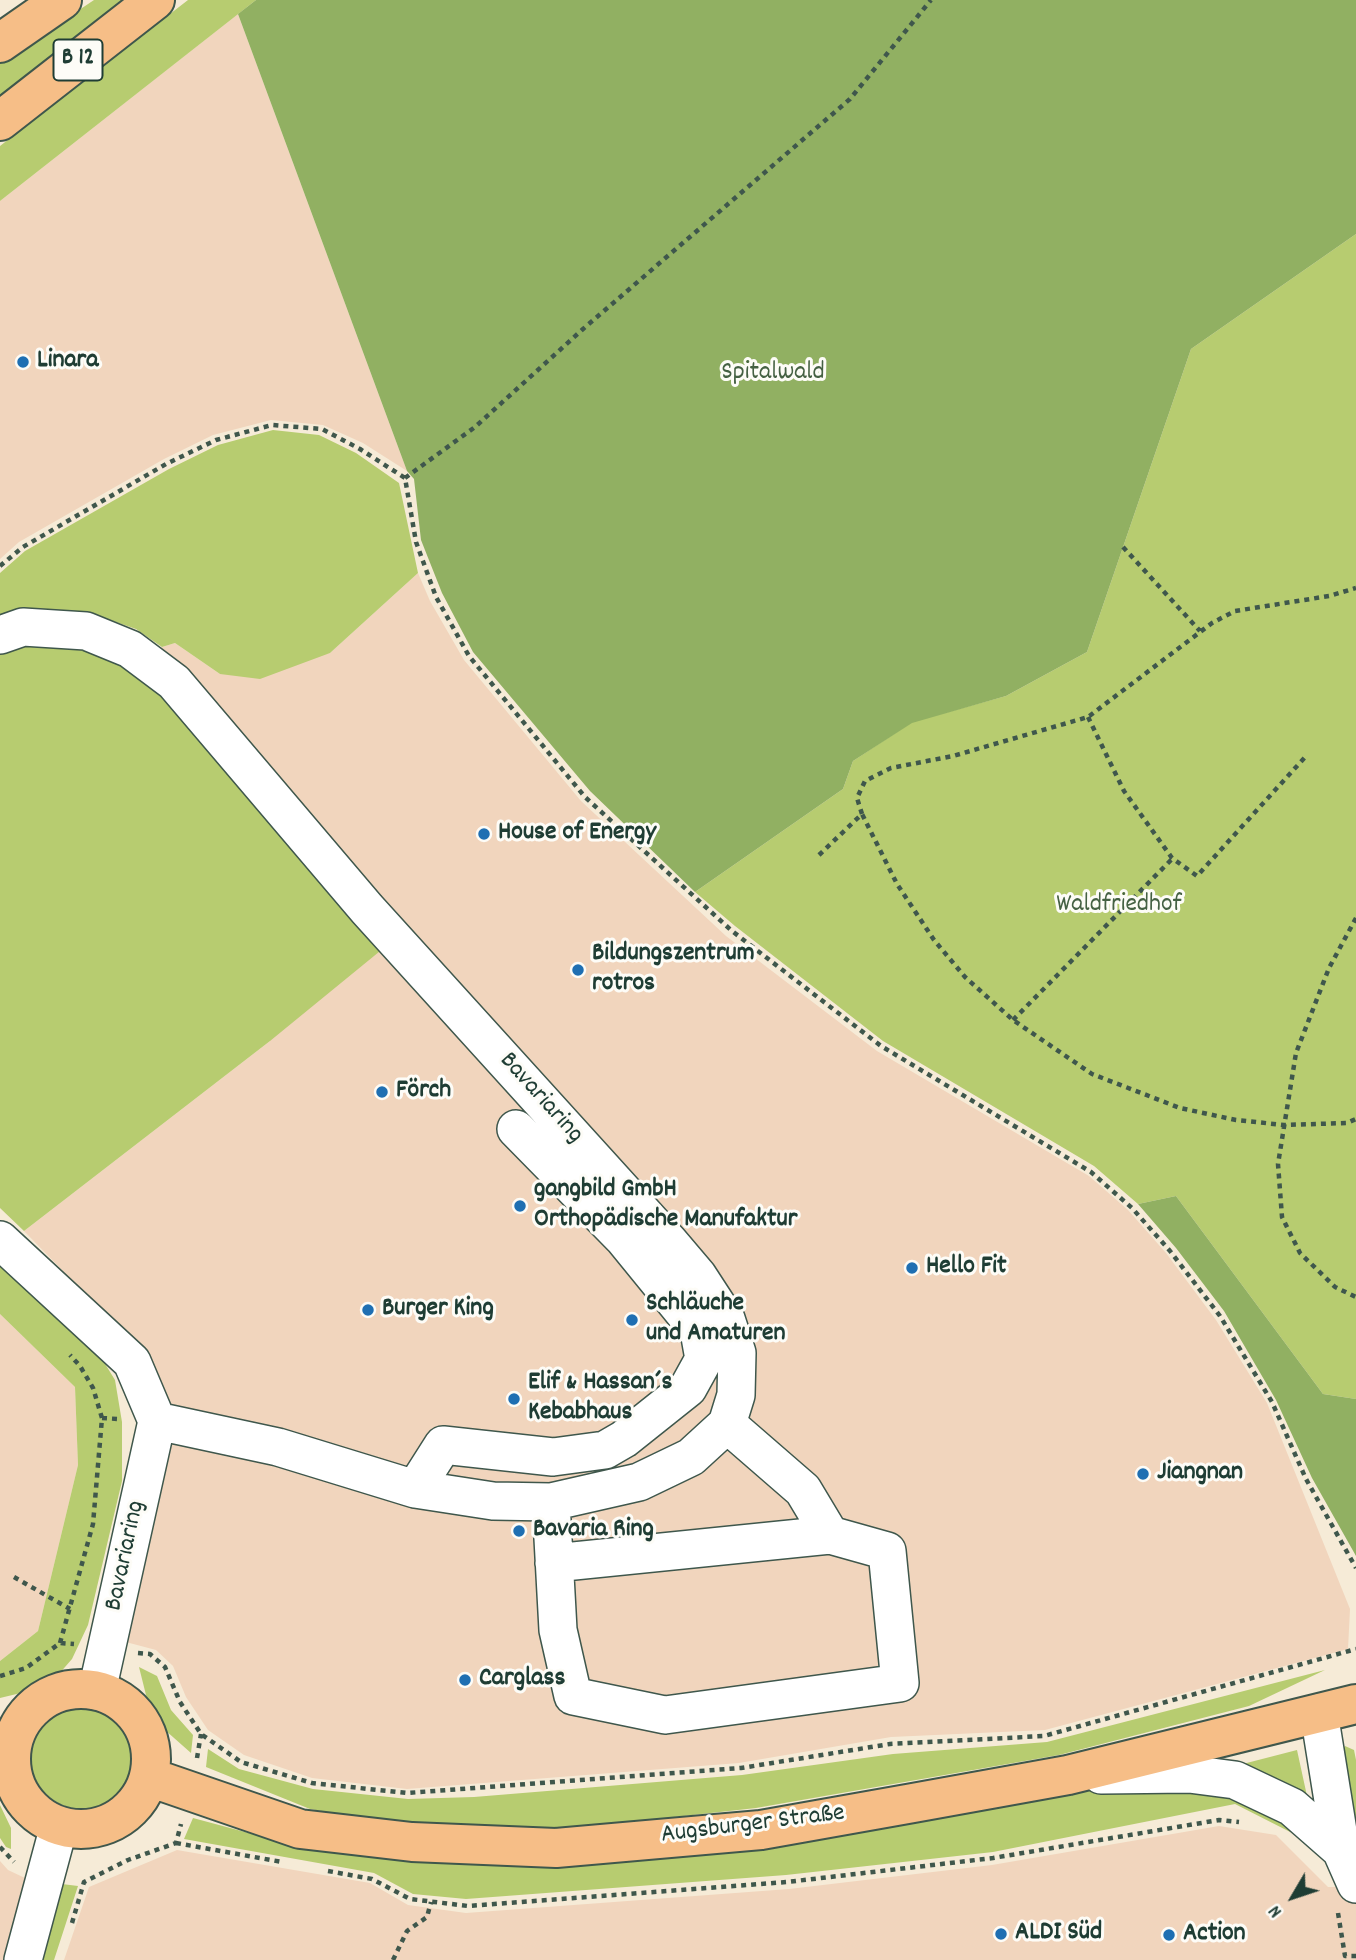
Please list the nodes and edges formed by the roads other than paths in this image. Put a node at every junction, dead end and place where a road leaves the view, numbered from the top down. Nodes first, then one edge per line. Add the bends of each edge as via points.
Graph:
1 (62, 0) edge
2 (155, 0) edge
3 (0, 43) edge
4 (0, 121) edge
5 (0, 635) edge
6 (516, 1129) dead end
7 (4, 1252) edge
8 (157, 1421) junction
9 (727, 1424) junction
10 (624, 1439) junction
11 (639, 1482) junction
12 (415, 1489) junction
13 (551, 1502) junction
14 (830, 1535) junction
15 (554, 1563) junction
16 (97, 1691) junction
17 (1356, 1704) edge
18 (1319, 1713) junction
19 (6, 1744) edge
20 (1068, 1775) junction
21 (149, 1777) junction
22 (59, 1826) junction
23 (1341, 1850) junction
24 (1346, 1895) edge
25 (23, 1960) edge

1 - 3 main road, B 12
2 - 4 main road, B 12
5 - 9 street, Bavariaring via 23,627 86,631 130,649 174,682 367,909 698,1276 726,1320 737,1353 736,1395
6 - 10 street via 624,1239 698,1331 704,1359 688,1388
7 - 8 street via 132,1362
8 - 12 street via 278,1447
8 - 16 street, Bavariaring
9 - 11 street via 691,1457
9 - 14 street via 803,1490
10 - 11 street
10 - 12 street via 605,1450 553,1457 443,1445
11 - 13 street
12 - 13 street via 493,1501
13 - 15 street
14 - 15 street
14 - 15 street via 887,1551 900,1684 665,1715 573,1696 558,1630
16 - 19 main road via 69,1690 43,1700
16 - 21 main road via 114,1698 141,1723 151,1758
17 - 18 main road, Augsburger Straße
18 - 20 main road, Augsburger Straße
18 - 23 street
19 - 22 main road via 20,1795 37,1814
20 - 21 main road, Augsburger Straße via 761,1830 556,1848 412,1842 300,1829
20 - 23 street via 1189,1774 1235,1780 1293,1807
21 - 22 main road via 136,1802 115,1821 88,1829
22 - 25 street
23 - 24 street

